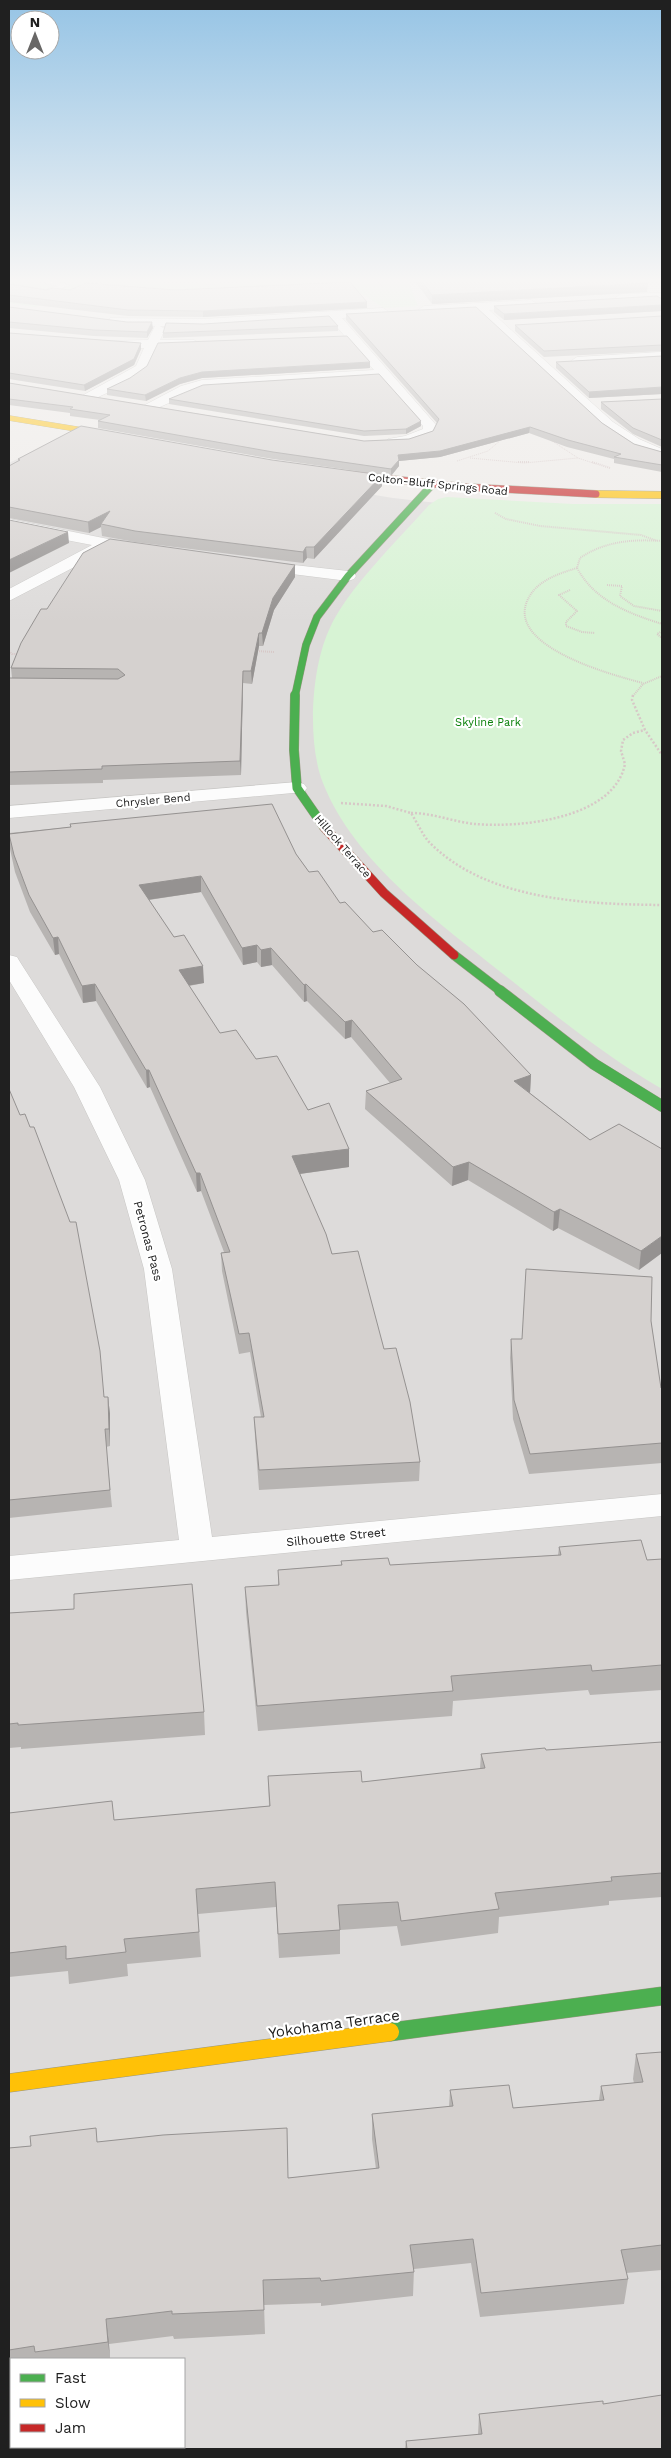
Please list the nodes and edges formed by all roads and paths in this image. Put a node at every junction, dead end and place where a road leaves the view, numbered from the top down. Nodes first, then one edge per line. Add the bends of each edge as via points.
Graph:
1 (86, 395) edge
2 (174, 395) edge
3 (402, 395) edge
4 (573, 395) edge
5 (111, 402) edge
6 (603, 403) edge
7 (130, 404) edge
8 (583, 404) junction
9 (148, 407) junction
10 (172, 411) edge
11 (9, 418) edge
12 (9, 426) edge
13 (504, 432) edge
14 (546, 437) edge
15 (380, 443) edge
16 (662, 453) edge
17 (469, 458) junction
18 (578, 458) junction
19 (454, 462) dead end
20 (612, 469) dead end
21 (337, 477) edge
22 (428, 489) junction
23 (662, 494) edge
24 (662, 502) edge
25 (494, 509) dead end
26 (9, 524) edge
27 (657, 541) junction
28 (662, 541) edge
29 (105, 545) junction
30 (156, 553) edge
31 (239, 564) edge
32 (577, 568) junction
33 (348, 576) junction
34 (607, 585) dead end
35 (570, 590) dead end
36 (9, 596) edge
37 (662, 611) edge
38 (662, 624) edge
39 (662, 631) edge
40 (595, 633) dead end
41 (662, 638) edge
42 (255, 651) edge
43 (274, 652) dead end
44 (10, 653) edge
45 (26, 653) edge
46 (662, 676) edge
47 (643, 683) junction
48 (645, 730) junction
49 (662, 755) edge
50 (297, 788) junction
51 (342, 803) dead end
52 (9, 812) edge
53 (411, 813) junction
54 (662, 905) edge
55 (9, 962) edge
56 (662, 1106) edge
57 (662, 1505) edge
58 (197, 1550) junction
59 (9, 1568) edge
60 (662, 1996) edge
61 (9, 2083) edge

1 - 5 street via 80,397
2 - 9 street
3 - 15 street via 430,426 427,433
4 - 8 street
6 - 8 street
7 - 9 street
8 - 16 street via 630,442
9 - 10 street
11 - 12 street via 125,441
13 - 17 path via 494,447
14 - 18 path
17 - 18 path via 524,463
17 - 19 path
18 - 20 path
21 - 22 street, Colton-Bluff Springs Road
22 - 23 street, Colton-Bluff Springs Road
22 - 24 street, Colton-Bluff Springs Road via 581,502
22 - 33 street, Hillock Terrace
25 - 27 path via 499,516 519,522 608,530
26 - 29 street
27 - 28 path
27 - 32 path via 598,548 580,558
29 - 30 street
29 - 36 street
31 - 33 street
32 - 38 path via 593,590 611,603
32 - 47 path via 537,585 522,610 526,622 544,643 572,660 604,673
33 - 50 street, Hillock Terrace via 317,617 306,645 295,696
34 - 37 path via 622,586 620,596 628,603
35 - 40 path via 559,595 577,610 566,626
39 - 41 path via 657,634
42 - 43 path
44 - 45 path
46 - 47 path
47 - 48 path via 636,689 632,700
48 - 49 path
48 - 53 path via 630,733 622,742 625,766 616,785 599,800 576,811 533,822 492,824
50 - 52 street, Chrysler Bend
50 - 56 street, Hillock Terrace via 322,825 384,893 466,965 594,1064
51 - 53 path via 386,806
53 - 54 path via 436,848 464,868 500,883 540,895 582,902
55 - 58 street, Petronas Pass via 87,1087 132,1180 158,1269
57 - 58 street, Silhouette Street
58 - 59 street, Silhouette Street
60 - 61 street, Yokohama Terrace

